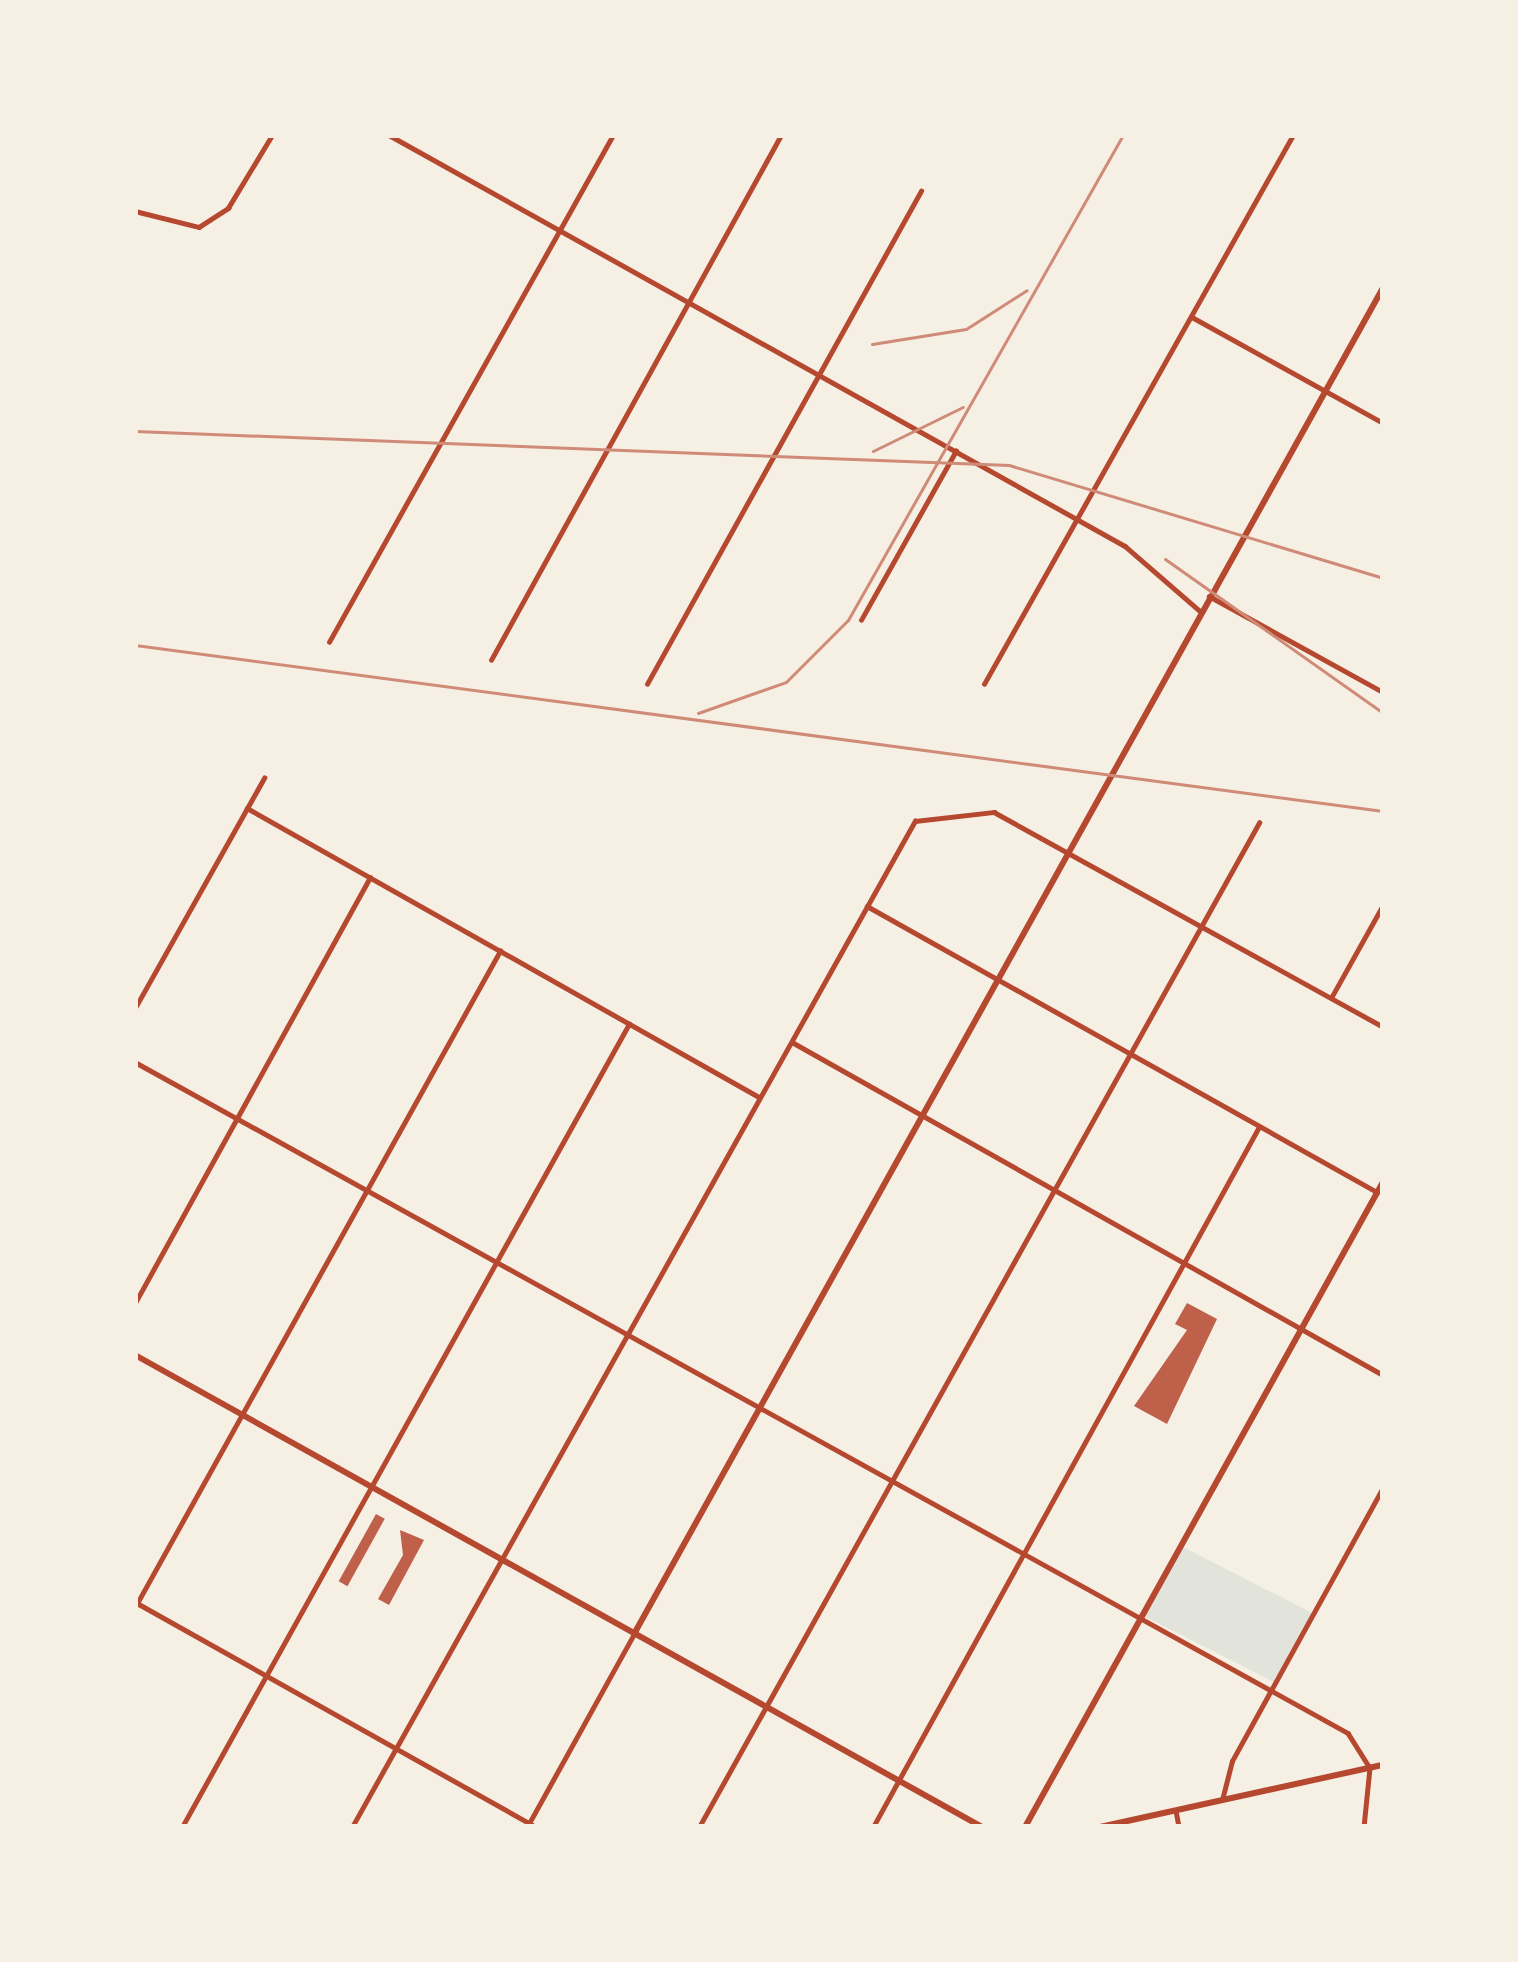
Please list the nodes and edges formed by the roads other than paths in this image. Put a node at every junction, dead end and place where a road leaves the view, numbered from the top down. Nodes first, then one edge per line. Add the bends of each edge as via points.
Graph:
1 (272, 135) edge
2 (389, 135) edge
3 (613, 135) edge
4 (781, 135) edge
5 (1293, 135) edge
6 (921, 190) dead end
7 (135, 211) edge
8 (561, 228) junction
9 (1383, 288) edge
10 (688, 301) junction
11 (1192, 317) junction
12 (818, 374) junction
13 (1325, 392) junction
14 (1383, 423) edge
15 (956, 452) junction
16 (1077, 519) junction
17 (1209, 596) junction
18 (1200, 611) junction
19 (861, 620) dead end
20 (329, 642) dead end
21 (491, 660) dead end
22 (647, 684) dead end
23 (985, 684) dead end
24 (1383, 692) edge
25 (264, 778) dead end
26 (247, 808) junction
27 (1259, 823) dead end
28 (1070, 852) junction
29 (370, 878) junction
30 (1383, 905) edge
31 (867, 906) junction
32 (1202, 926) junction
33 (500, 951) junction
34 (999, 980) junction
35 (1331, 998) junction
36 (135, 1008) edge
37 (629, 1024) junction
38 (1383, 1027) edge
39 (791, 1042) junction
40 (1130, 1054) junction
41 (135, 1061) edge
42 (759, 1097) junction
43 (923, 1116) junction
44 (237, 1119) junction
45 (1259, 1127) junction
46 (1383, 1182) edge
47 (1054, 1190) junction
48 (366, 1191) junction
49 (1377, 1192) junction
50 (1184, 1263) junction
51 (497, 1265) junction
52 (135, 1303) edge
53 (1301, 1330) junction
54 (627, 1334) junction
55 (135, 1354) edge
56 (1383, 1375) edge
57 (764, 1407) junction
58 (242, 1414) junction
59 (894, 1477) junction
60 (371, 1487) junction
61 (1383, 1488) edge
62 (1025, 1550) junction
63 (499, 1558) junction
64 (136, 1605) edge
65 (1141, 1614) junction
66 (634, 1634) junction
67 (266, 1676) junction
68 (1271, 1690) junction
69 (766, 1707) junction
70 (396, 1749) junction
71 (1383, 1766) edge
72 (1370, 1768) junction
73 (898, 1780) junction
74 (1222, 1800) junction
75 (1176, 1811) junction
76 (531, 1826) edge
77 (182, 1827) edge
78 (352, 1827) edge
79 (699, 1827) edge
80 (873, 1827) edge
81 (982, 1827) edge
82 (1025, 1827) edge
83 (1100, 1827) edge
84 (1179, 1827) edge
85 (1364, 1827) edge

1 - 7 street via 228,208 199,227
2 - 8 street
3 - 8 street
4 - 10 street
5 - 11 street
6 - 12 street
8 - 10 street
8 - 20 street
9 - 13 main road
10 - 12 street
10 - 21 street
11 - 13 street
11 - 16 street
12 - 15 street
12 - 22 street
13 - 14 street
13 - 17 main road
15 - 16 street
15 - 19 street
16 - 18 street
16 - 23 street
17 - 18 main road
17 - 24 street
18 - 28 main road
25 - 26 street
26 - 29 street
26 - 36 street
27 - 32 street
28 - 31 street via 994,812 915,821
28 - 32 street
28 - 34 main road
29 - 33 street
29 - 44 street
30 - 35 street
31 - 34 street
31 - 39 street
32 - 35 street
32 - 40 street
33 - 37 street
33 - 48 street
34 - 40 street
34 - 43 main road
35 - 38 street
37 - 42 street
37 - 51 street
39 - 42 street
39 - 43 street
40 - 45 street
40 - 47 street
41 - 44 street
42 - 54 street
43 - 47 street
43 - 57 main road
44 - 48 street
44 - 52 street
45 - 49 street
45 - 50 street
46 - 49 main road
47 - 50 street
47 - 59 street
48 - 51 street
48 - 58 street
49 - 53 main road
50 - 53 street
50 - 62 street
51 - 54 street
51 - 60 street
53 - 56 street
53 - 65 main road
54 - 57 street
54 - 63 street
55 - 58 main road
57 - 59 street
57 - 66 main road
58 - 60 main road
58 - 64 street
59 - 62 street
59 - 69 street
60 - 63 main road
60 - 67 street
61 - 68 street
62 - 65 street
62 - 73 street
63 - 66 main road
63 - 70 street
64 - 67 street
65 - 68 street
65 - 82 main road
66 - 69 main road
66 - 76 street
67 - 70 street
67 - 77 street
68 - 72 street via 1348,1733
68 - 74 street
69 - 73 main road
69 - 79 street
70 - 76 street
70 - 78 street
71 - 72 main road
72 - 74 main road
72 - 85 street
73 - 80 street
73 - 81 main road
74 - 75 main road
75 - 83 main road
75 - 84 street

